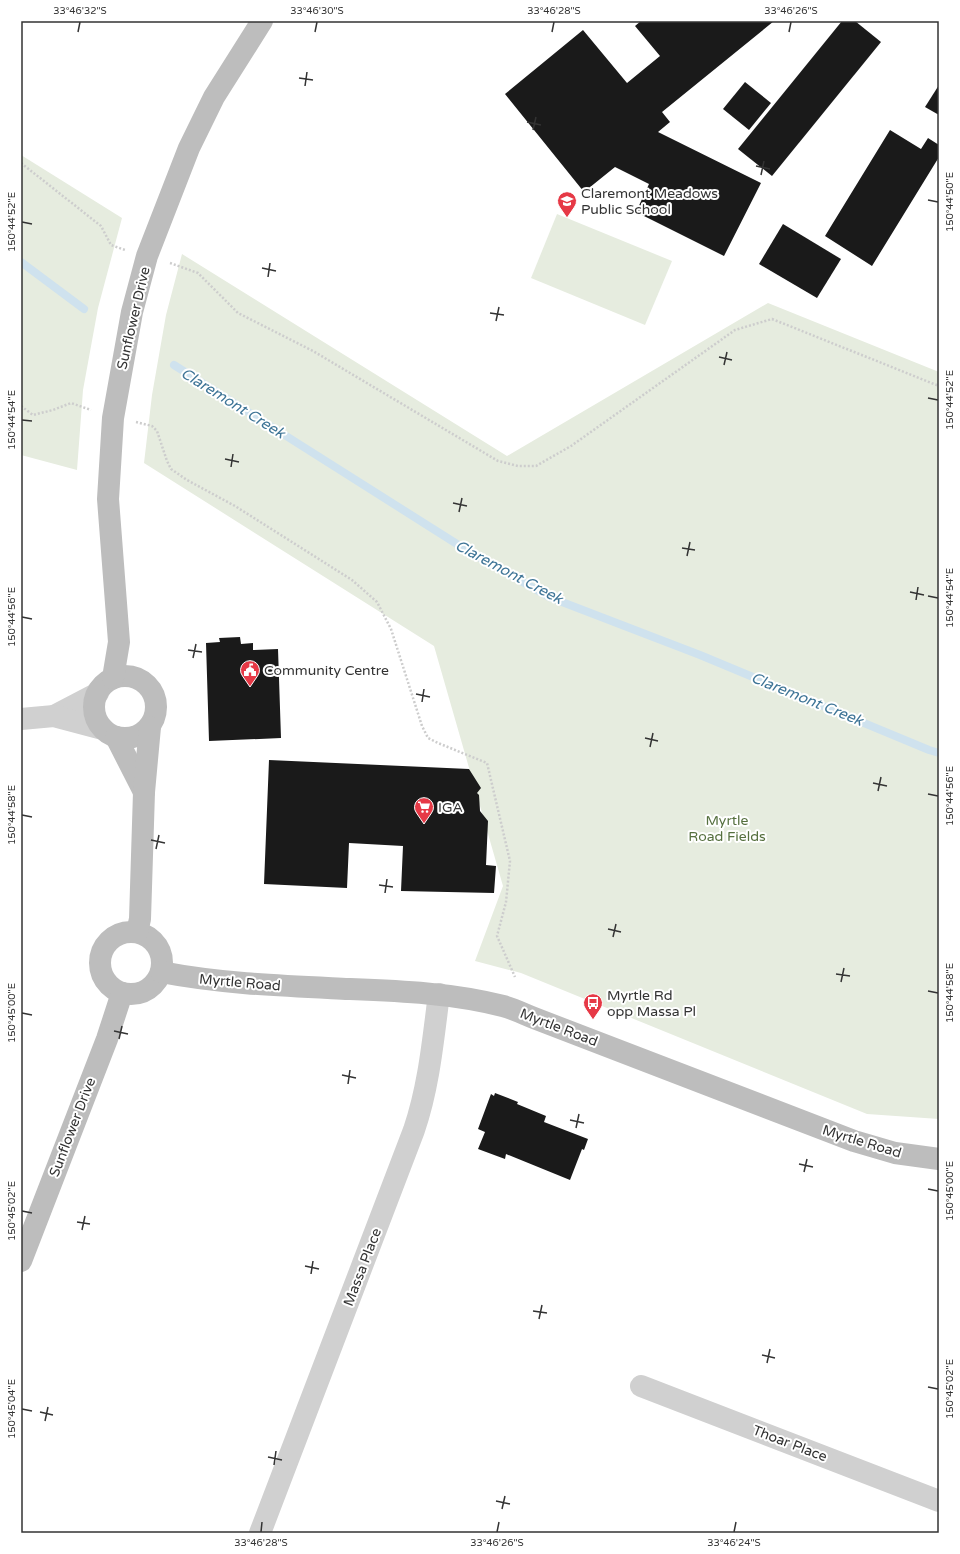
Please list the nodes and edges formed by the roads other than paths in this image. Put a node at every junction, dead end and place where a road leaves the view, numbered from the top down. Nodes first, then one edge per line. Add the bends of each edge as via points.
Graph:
1 (262, 21) edge
2 (118, 642) junction
3 (113, 678) junction
4 (147, 683) junction
5 (98, 693) junction
6 (54, 716) junction
7 (21, 719) edge
8 (150, 726) junction
9 (109, 733) junction
10 (144, 792) junction
11 (137, 932) junction
12 (161, 972) junction
13 (122, 993) junction
14 (439, 994) junction
15 (939, 1159) edge
16 (21, 1260) edge
17 (641, 1386) dead end
18 (939, 1501) edge
19 (260, 1533) edge

1 - 2 street, Sunflower Drive via 214,97 188,148 148,256 132,312 113,418 108,499
2 - 3 street, Sunflower Drive
2 - 4 street
3 - 4 street via 124,675
3 - 5 street via 104,684
4 - 8 street via 154,692 157,708
5 - 6 street
5 - 9 street via 94,709 97,720
6 - 7 street
6 - 9 street
8 - 9 street via 142,734 127,739
8 - 10 street
9 - 10 street
10 - 11 street via 140,919
11 - 12 street via 152,940 158,947 161,955
11 - 13 street via 117,935 102,950 101,972 113,988
12 - 13 street via 154,984 142,993
12 - 14 street, Myrtle Road via 210,981
13 - 16 street, Sunflower Drive via 107,1039
14 - 15 street, Myrtle Road via 504,1007 854,1142 895,1153
14 - 19 street, Massa Place via 422,1107
17 - 18 street, Thoar Place

